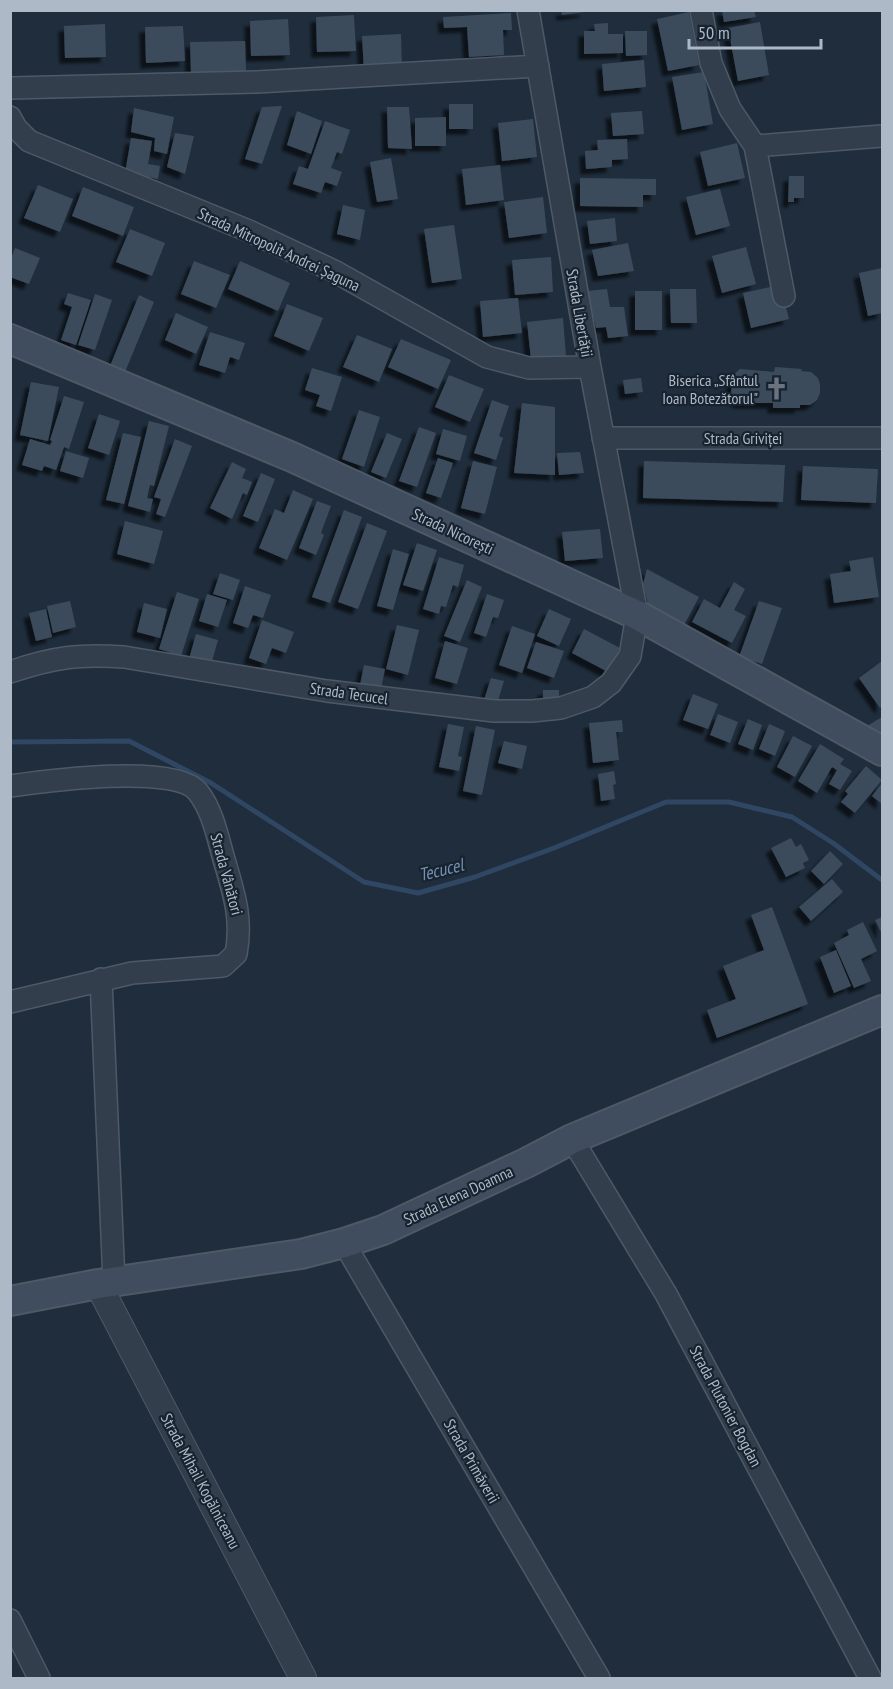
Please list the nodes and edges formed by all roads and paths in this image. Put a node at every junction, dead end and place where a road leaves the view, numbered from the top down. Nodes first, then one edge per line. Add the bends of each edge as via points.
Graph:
1 (528, 10) edge
2 (701, 10) edge
3 (538, 66) junction
4 (10, 88) edge
5 (10, 117) edge
6 (882, 136) edge
7 (755, 146) junction
8 (784, 296) dead end
9 (10, 339) edge
10 (590, 367) junction
11 (603, 438) junction
12 (882, 438) edge
13 (637, 615) junction
14 (10, 672) edge
15 (882, 751) edge
16 (10, 786) edge
17 (101, 979) junction
18 (10, 1002) edge
19 (882, 1010) edge
20 (572, 1139) junction
21 (344, 1243) junction
22 (106, 1283) junction
23 (10, 1301) edge
24 (10, 1620) edge
25 (39, 1678) edge
26 (303, 1678) edge
27 (599, 1678) edge
28 (870, 1678) edge

1 - 3 street, Strada Libertății
2 - 7 street via 711,63 730,109
3 - 4 street via 257,82
3 - 10 street, Strada Libertății
5 - 10 street, Strada Mitropolit Andrei Șaguna via 29,141 249,231 334,271 487,357 529,368
6 - 7 street
7 - 8 street
9 - 13 main road, Strada Nicorești via 292,457
10 - 11 street, Strada Libertății
11 - 12 street, Strada Griviței
11 - 13 street, Strada Libertății
13 - 14 street, Strada Tecucel via 630,656 611,684 593,697 561,708 532,711 494,711 327,691 114,656 66,656
13 - 15 main road, Strada Nicorești
16 - 17 street, Strada Vânători via 109,777 173,779 197,790 211,814 240,920 236,954 223,966
17 - 18 street, Strada Vânători
17 - 22 street
19 - 20 main road, Strada Elena Doamna
20 - 21 main road, Strada Elena Doamna via 383,1230
20 - 28 street, Strada Plutonier Bogdan via 666,1294
21 - 22 main road, Strada Elena Doamna via 301,1254
21 - 27 street, Strada Primăverii
22 - 23 main road, Strada Elena Doamna
22 - 26 street, Strada Mihail Kogălniceanu
24 - 25 street

